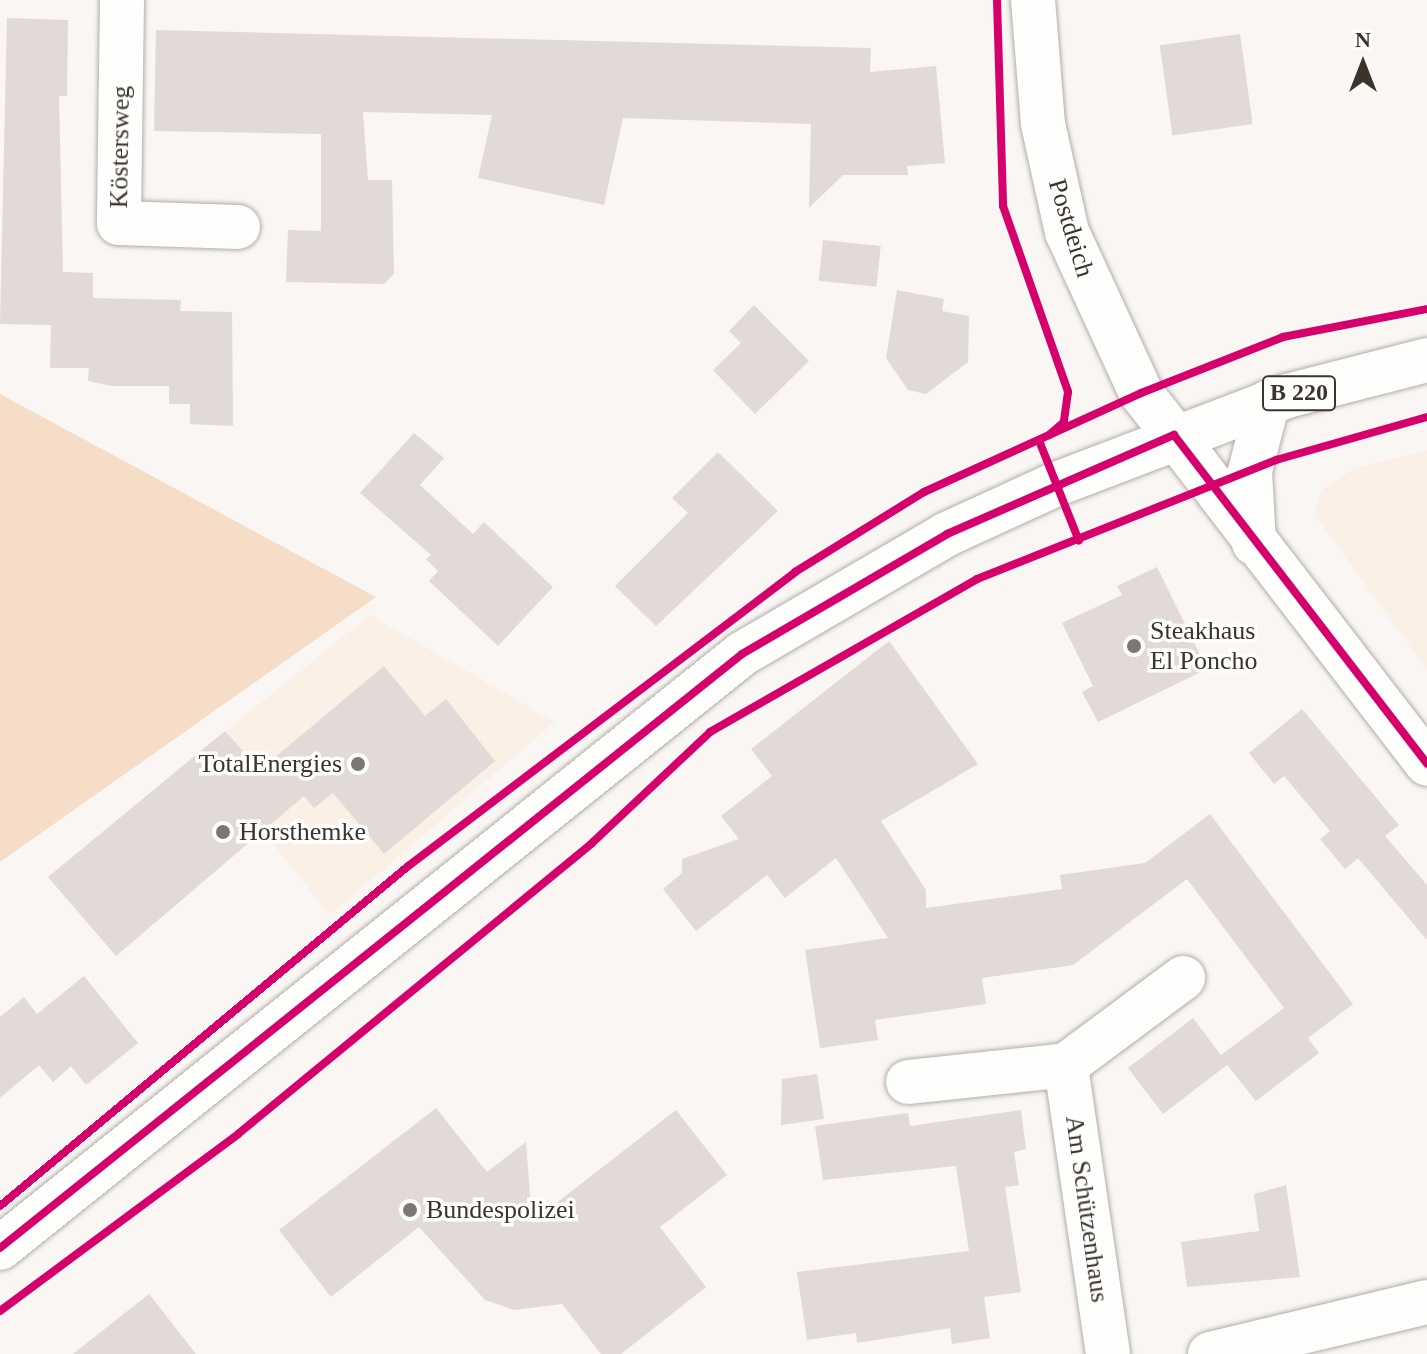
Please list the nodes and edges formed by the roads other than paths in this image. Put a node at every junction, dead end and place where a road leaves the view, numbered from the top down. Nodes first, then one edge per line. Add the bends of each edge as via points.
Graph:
1 (122, 0) edge
2 (1033, 0) edge
3 (238, 227) dead end
4 (1427, 360) edge
5 (1268, 402) junction
6 (1174, 435) junction
7 (1254, 543) junction
8 (1427, 764) edge
9 (1183, 978) dead end
10 (1066, 1065) junction
11 (908, 1082) dead end
12 (0, 1248) edge
13 (1427, 1302) edge
14 (1108, 1354) edge
15 (1210, 1354) edge

1 - 3 main road, Köstersweg via 119,223
2 - 6 main road, Postdeich via 1043,124 1067,232 1141,393
4 - 5 main road, B 220
5 - 6 main road, B 220
5 - 7 main road via 1250,471
6 - 7 main road, Postdeich
6 - 12 main road, B 220 via 947,534 742,654
7 - 8 main road, Postdeich
9 - 10 main road
10 - 11 main road
10 - 14 main road, Am Schützenhaus
13 - 15 main road

